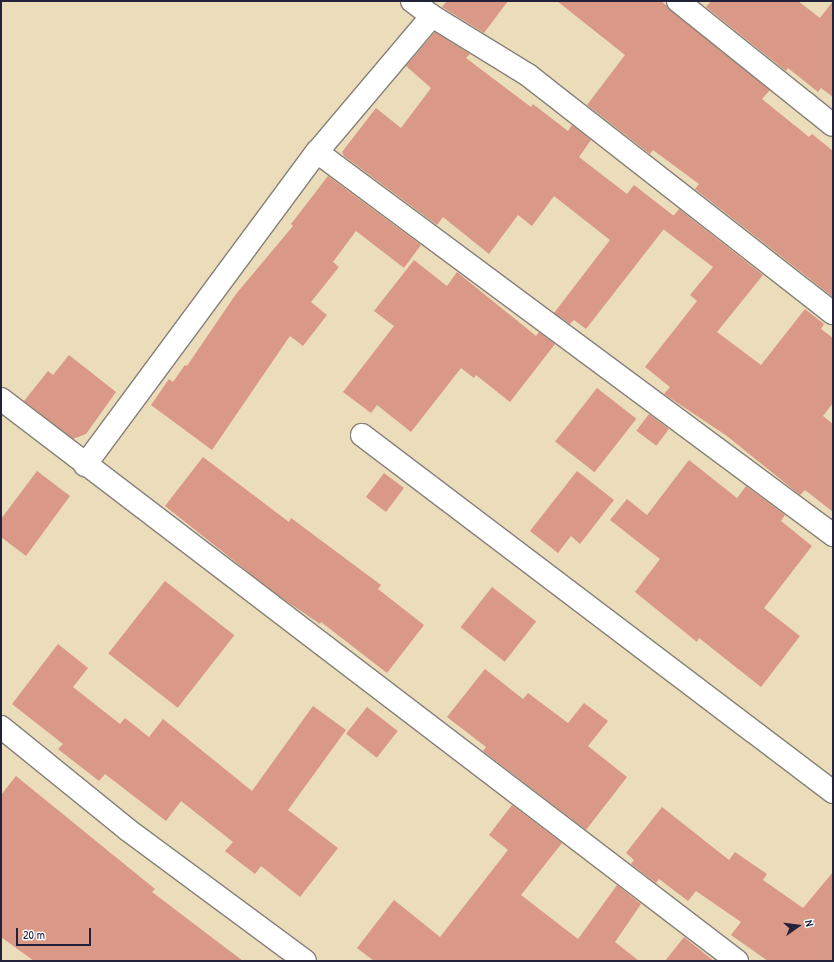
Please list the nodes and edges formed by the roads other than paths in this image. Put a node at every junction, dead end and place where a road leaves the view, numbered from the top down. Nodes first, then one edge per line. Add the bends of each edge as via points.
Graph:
1 (412, 1) edge
2 (678, 1) edge
3 (432, 16) junction
4 (833, 125) edge
5 (317, 152) junction
6 (833, 313) edge
7 (1, 399) edge
8 (362, 435) dead end
9 (85, 465) junction
10 (833, 535) edge
11 (1, 727) edge
12 (833, 792) edge
13 (305, 961) edge
14 (737, 961) edge

1 - 3 street
2 - 4 street
3 - 5 street
3 - 6 street via 528,75
5 - 9 street
5 - 10 street
7 - 9 street
8 - 12 street
9 - 14 street
11 - 13 street via 128,830

